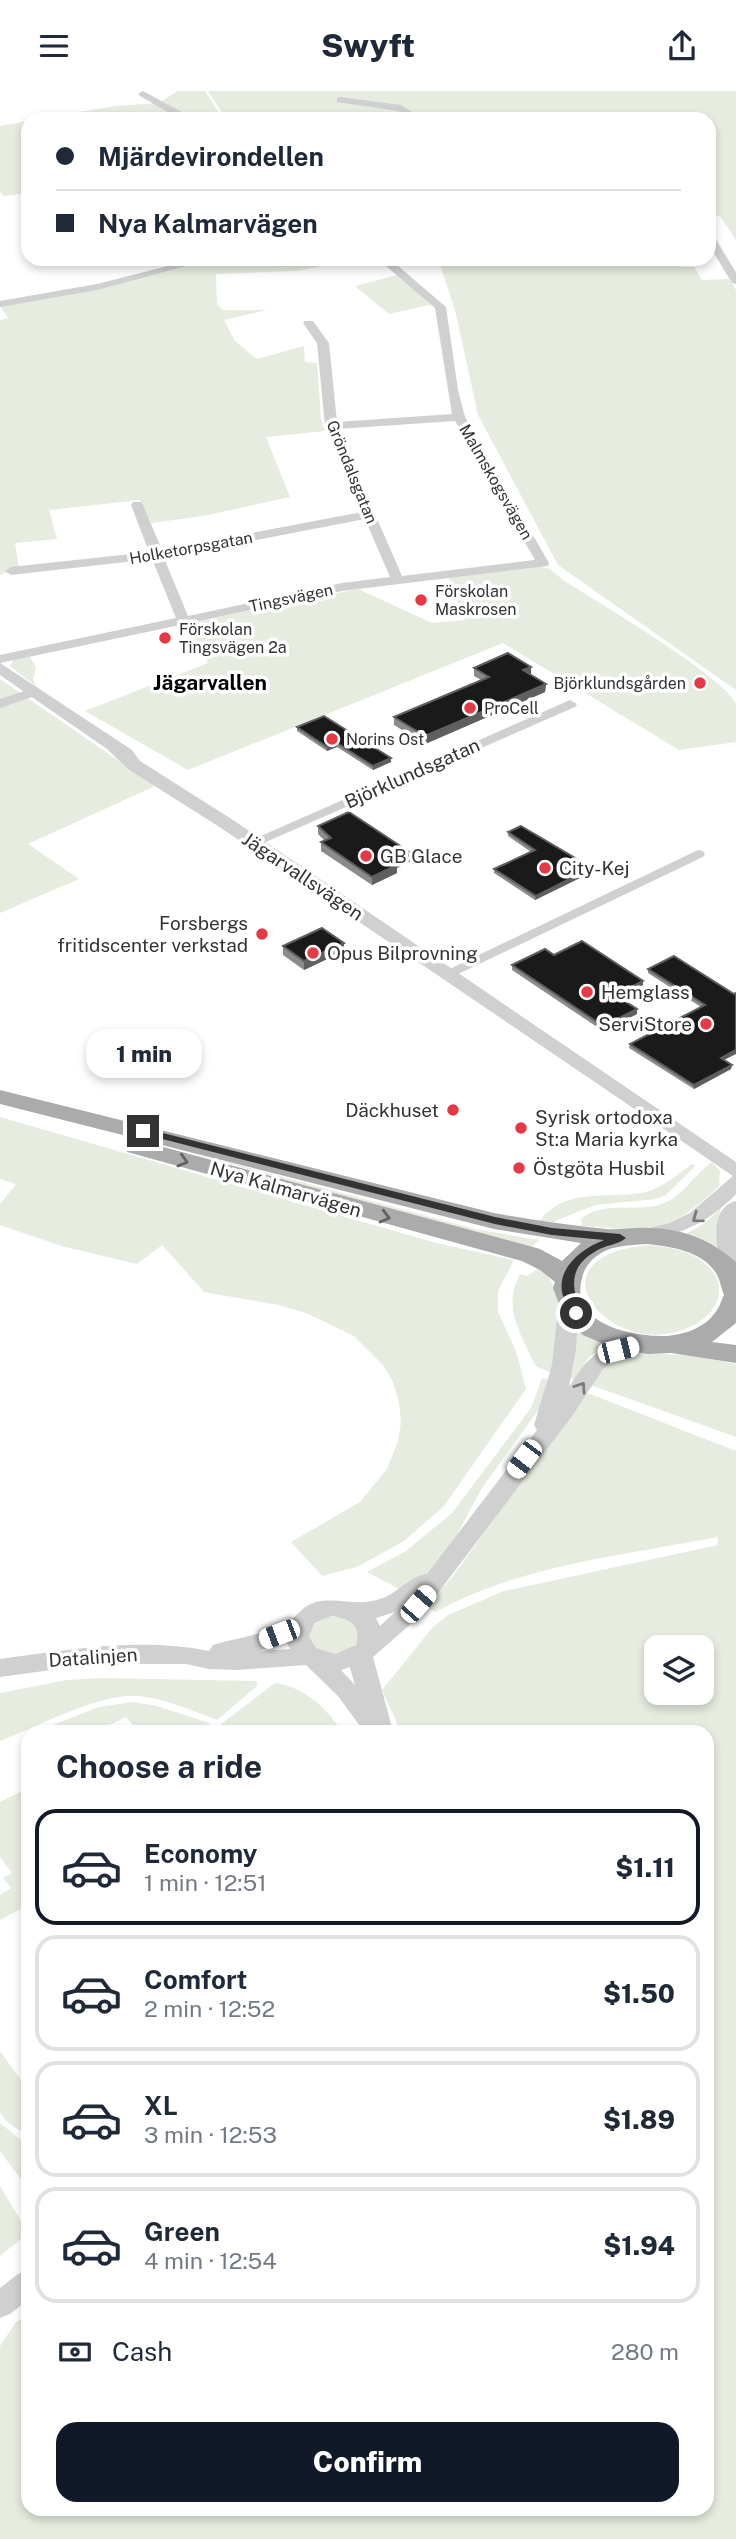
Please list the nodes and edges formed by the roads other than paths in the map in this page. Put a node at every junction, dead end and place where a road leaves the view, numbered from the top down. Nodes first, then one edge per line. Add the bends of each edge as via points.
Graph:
1 (143, 94) dead end
2 (340, 100) dead end
3 (175, 112) edge
4 (407, 112) edge
5 (716, 248) edge
6 (180, 266) edge
7 (391, 266) edge
8 (736, 281) edge
9 (0, 304) edge
10 (309, 323) dead end
11 (459, 417) junction
12 (331, 426) junction
13 (137, 505) dead end
14 (369, 514) junction
15 (157, 555) junction
16 (544, 563) joint
17 (11, 571) dead end
18 (397, 579) junction
19 (183, 620) junction
20 (0, 659) edge
21 (0, 668) edge
22 (33, 692) junction
23 (0, 704) edge
24 (570, 704) dead end
25 (254, 842) junction
26 (698, 853) dead end
27 (447, 974) junction
28 (0, 1097) edge
29 (0, 1107) edge
30 (736, 1171) edge
31 (736, 1182) edge
32 (736, 1207) edge
33 (648, 1235) junction
34 (620, 1238) junction
35 (735, 1289) edge
36 (568, 1290) junction
37 (640, 1345) junction
38 (668, 1345) junction
39 (736, 1355) edge
40 (539, 1440) junction
41 (454, 1554) junction
42 (353, 1612) junction
43 (299, 1626) junction
44 (363, 1652) junction
45 (186, 1655) junction
46 (311, 1657) junction
47 (0, 1668) edge
48 (374, 1725) edge
49 (378, 1725) edge
50 (21, 2288) edge
51 (0, 2305) edge

1 - 3 street
2 - 4 street
5 - 8 street
6 - 9 street
7 - 11 street, Malmskogsvägen via 440,307
10 - 12 street, Gröndalsgatan via 323,343
11 - 12 street
11 - 16 street, Malmskogsvägen
12 - 14 street, Gröndalsgatan
13 - 15 street
14 - 15 street, Holketorpsgatan
14 - 18 street, Gröndalsgatan
15 - 17 street, Holketorpsgatan
15 - 19 street
16 - 18 street, Tingsvägen
18 - 19 street, Tingsvägen
19 - 20 street, Tingsvägen
21 - 22 street, Jägarvallsvägen
22 - 23 street
22 - 25 street, Jägarvallsvägen via 134,765
24 - 25 street, Björklundsgatan
25 - 27 street, Jägarvallsvägen
26 - 27 street
27 - 30 street, Jägarvallsvägen
28 - 34 main road, Nya Kalmarvägen via 495,1221
29 -> 36 main road, Nya Kalmarvägen via 531,1255 549,1264
31 -> 33 street via 688,1225
32 - 35 street via 727,1224
33 - 34 main road
33 - 35 main road via 701,1248 718,1259
34 - 36 main road via 580,1257
35 - 38 main road via 730,1314 716,1329
36 - 37 main road via 588,1324 603,1334
36 - 40 street via 568,1347
37 - 38 main road
40 -> 37 street via 601,1359
38 - 39 main road
40 - 41 street
41 - 42 street via 405,1597 374,1611
41 - 44 street via 418,1604
42 - 43 street via 321,1610
42 - 44 street via 361,1616 372,1636
43 - 45 street, Datalinjen via 250,1644
43 - 46 street via 297,1639
44 - 46 street via 343,1662
44 - 49 street via 362,1668
45 - 46 street, Datalinjen via 237,1661
45 - 47 street, Datalinjen via 95,1655
46 - 48 street
50 - 51 street

